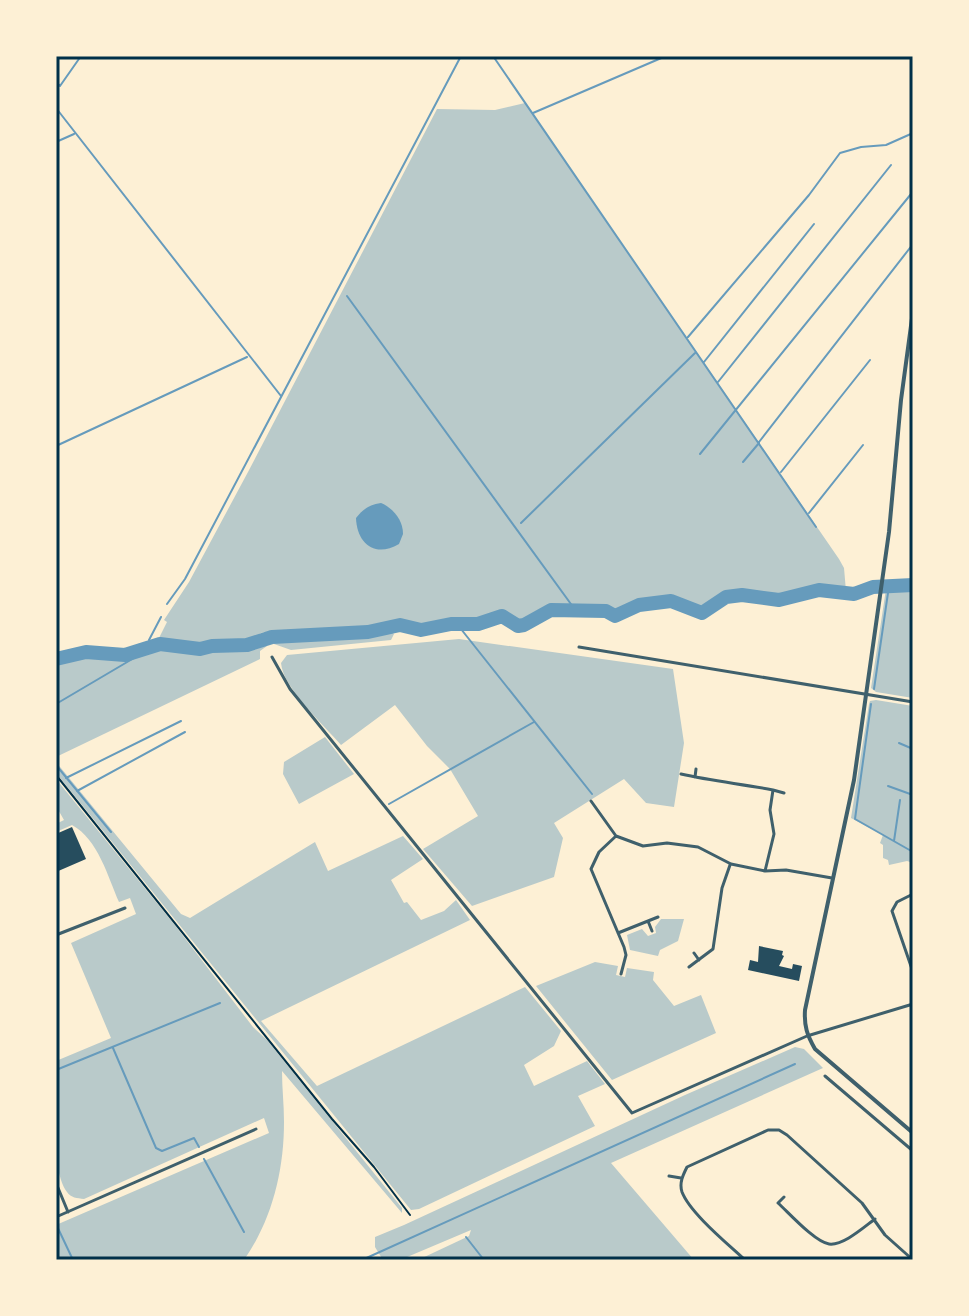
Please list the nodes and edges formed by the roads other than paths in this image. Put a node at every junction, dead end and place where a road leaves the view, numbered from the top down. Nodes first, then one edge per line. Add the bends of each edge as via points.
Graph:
1 (913, 311) edge
2 (579, 647) dead end
3 (272, 657) dead end
4 (866, 694) junction
5 (913, 702) edge
6 (696, 769) dead end
7 (681, 774) dead end
8 (695, 777) junction
9 (773, 790) junction
10 (784, 793) dead end
11 (591, 801) dead end
12 (616, 836) junction
13 (731, 864) junction
14 (765, 871) junction
15 (832, 878) junction
16 (911, 895) edge
17 (125, 908) dead end
18 (658, 917) dead end
19 (648, 921) junction
20 (652, 931) dead end
21 (618, 933) junction
22 (56, 935) edge
23 (694, 953) dead end
24 (699, 960) junction
25 (689, 967) dead end
26 (913, 972) edge
27 (621, 974) dead end
28 (913, 1004) edge
29 (807, 1036) junction
30 (825, 1076) dead end
31 (256, 1129) dead end
32 (913, 1133) edge
33 (913, 1151) edge
34 (669, 1176) dead end
35 (681, 1178) junction
36 (56, 1183) edge
37 (784, 1197) dead end
38 (68, 1212) junction
39 (56, 1217) edge
40 (875, 1219) junction
41 (745, 1260) edge
42 (913, 1260) edge

1 - 4 street
2 - 4 street
3 - 29 street via 290,689 632,1113
4 - 5 street
4 - 15 street
6 - 8 street
7 - 8 street
8 - 9 street
9 - 10 street
9 - 14 street via 774,834
11 - 12 street
12 - 13 street via 643,846 698,847
12 - 21 street via 591,869
13 - 14 street
13 - 24 street via 713,949
14 - 15 street
15 - 29 street via 805,1010
16 - 26 street via 892,911
17 - 22 street
18 - 19 street
19 - 20 street
19 - 21 street
21 - 27 street via 626,955
23 - 24 street
24 - 25 street
28 - 29 street
29 - 32 street via 815,1049
30 - 33 street
31 - 38 street
34 - 35 street
35 - 40 street via 687,1167 768,1130 779,1130
35 - 41 street via 689,1203
36 - 38 street
37 - 40 street via 778,1203 829,1244
38 - 39 street
40 - 42 street

